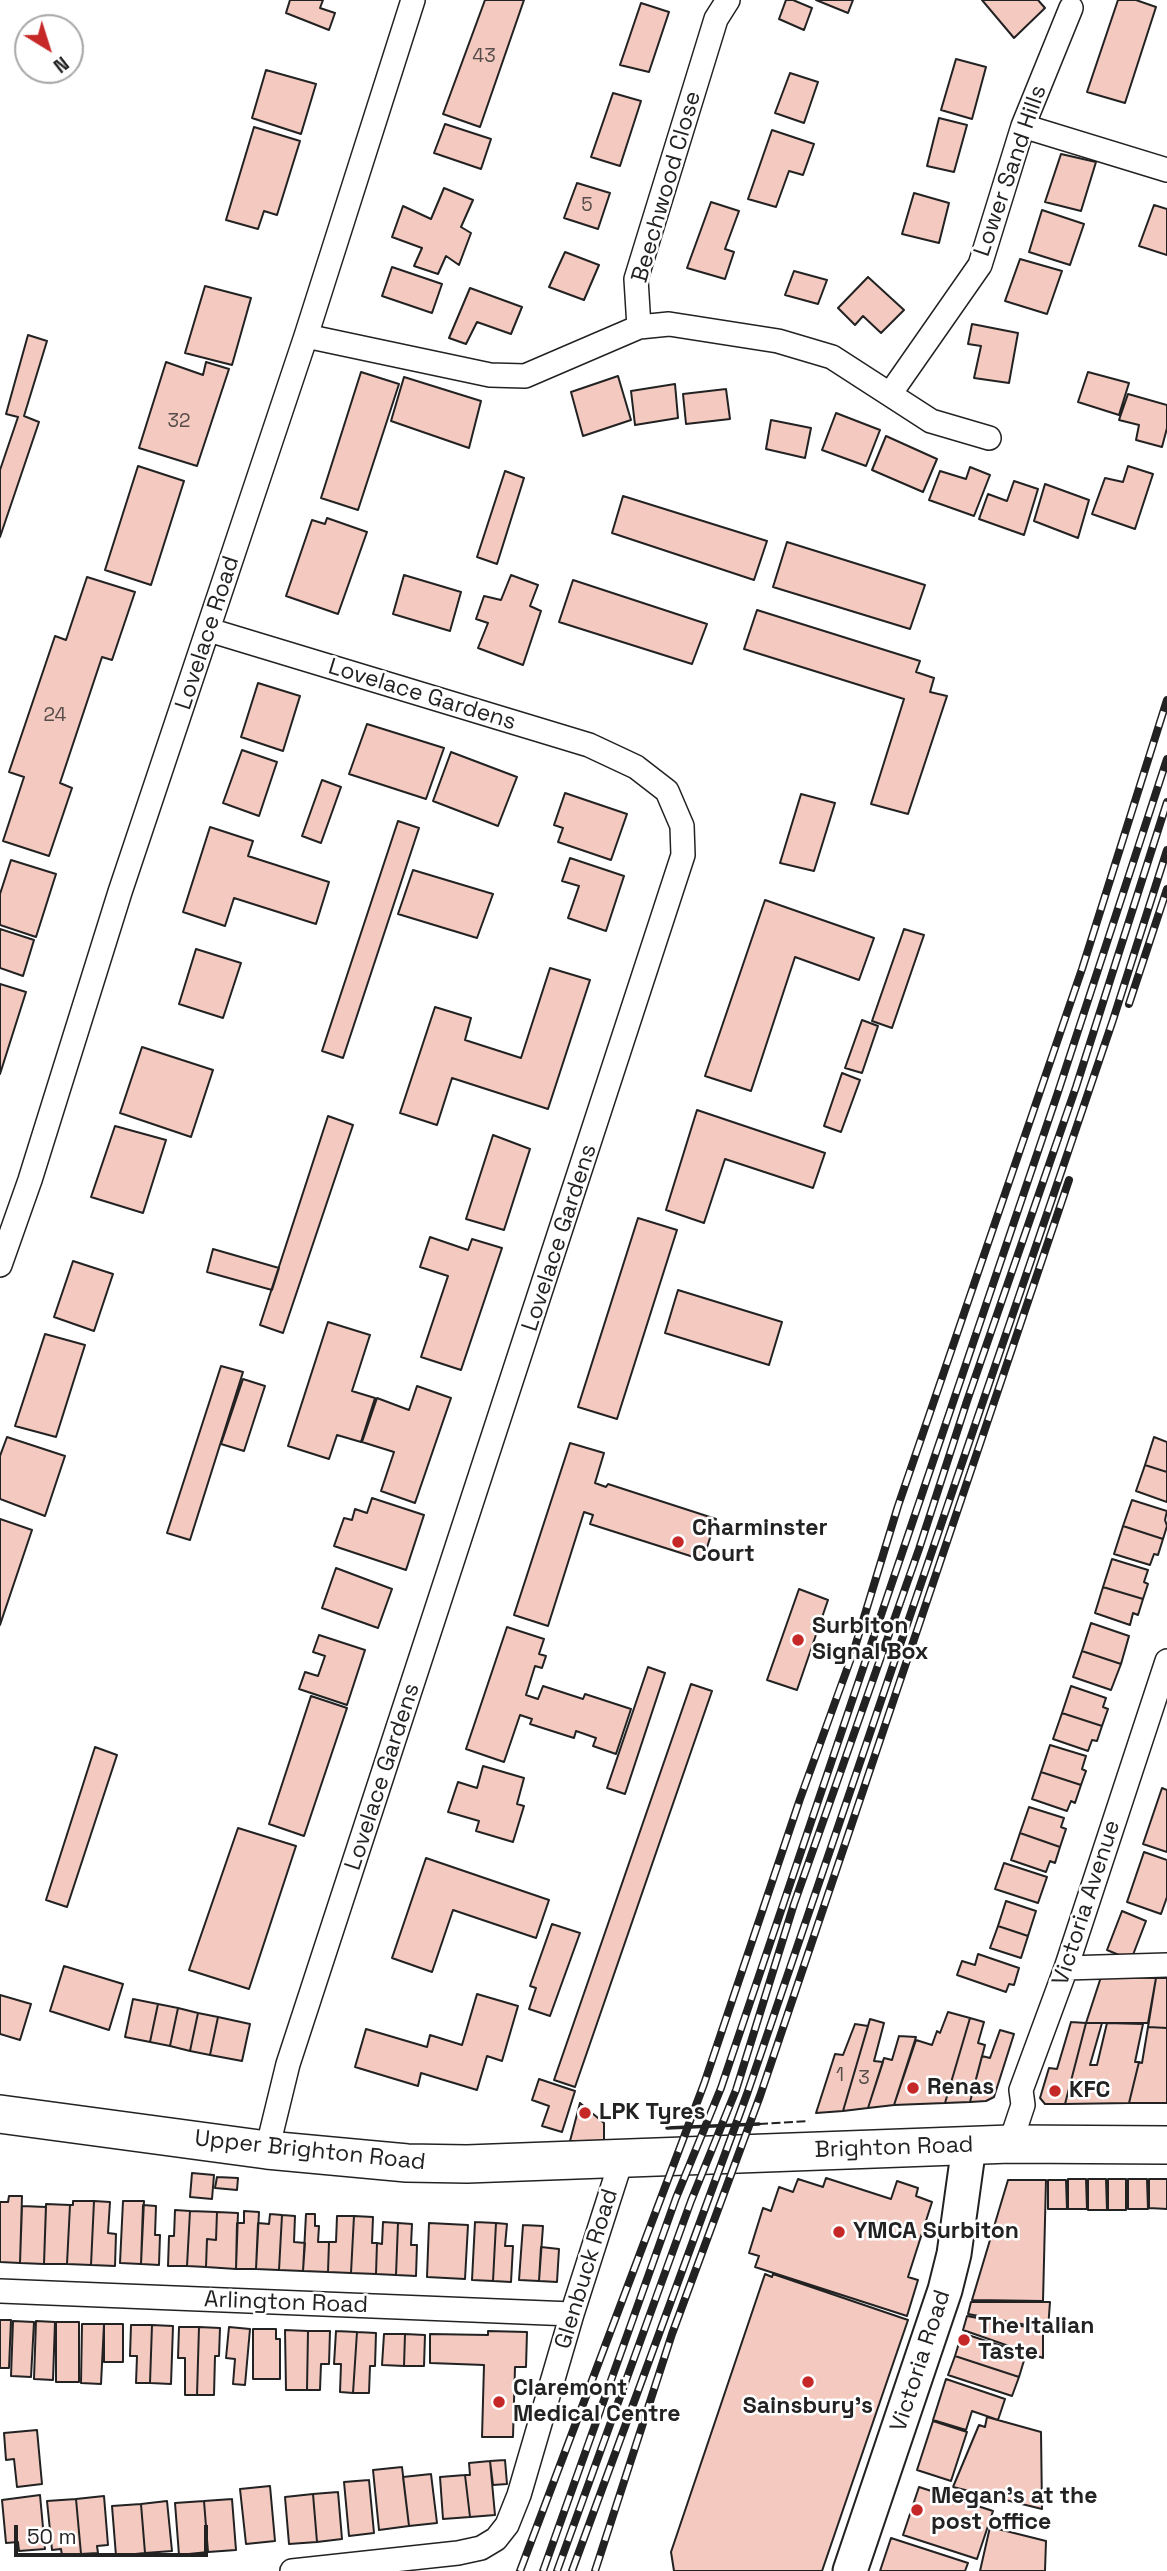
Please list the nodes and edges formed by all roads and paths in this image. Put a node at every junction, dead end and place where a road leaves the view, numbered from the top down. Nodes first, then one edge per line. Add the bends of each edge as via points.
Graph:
1 (413, 0) edge
2 (728, 0) edge
3 (1071, 8) dead end
4 (1023, 126) junction
5 (1167, 170) edge
6 (639, 327) junction
7 (306, 337) junction
8 (890, 394) junction
9 (989, 438) dead end
10 (209, 630) junction
11 (0, 1265) edge
12 (1167, 1661) edge
13 (1167, 1965) edge
14 (1066, 1968) junction
15 (0, 2114) edge
16 (1010, 2144) junction
17 (1167, 2145) edge
18 (969, 2146) junction
19 (267, 2150) junction
20 (622, 2158) junction
21 (0, 2291) edge
22 (572, 2314) junction
23 (292, 2571) edge
24 (850, 2571) edge

1 - 7 street, Lovelace Road
2 - 6 street, Beechwood Close via 716,19 636,279
3 - 4 street, Lower Sand Hills
4 - 5 street
4 - 8 street, Lower Sand Hills via 980,265
6 - 7 street via 525,376 490,374
6 - 8 street via 669,324 778,341 832,357
7 - 10 street, Lovelace Road
8 - 9 street via 931,421
10 - 11 street, Lovelace Road
10 - 19 street, Lovelace Gardens via 589,745 636,767 667,791 682,826 684,855 288,2064
12 - 14 street, Victoria Avenue
13 - 14 street
14 - 16 street, Victoria Avenue via 1021,2090 1023,2105
15 - 19 main road, Upper Brighton Road
16 - 17 main road, Brighton Road
16 - 18 main road, Brighton Road
18 - 20 main road, Brighton Road
18 - 24 main road, Victoria Road via 945,2290
19 - 20 main road, Upper Brighton Road via 407,2163
20 - 22 street, Glenbuck Road
21 - 22 street, Arlington Road
22 - 23 street, Glenbuck Road via 519,2495 496,2539 458,2553

